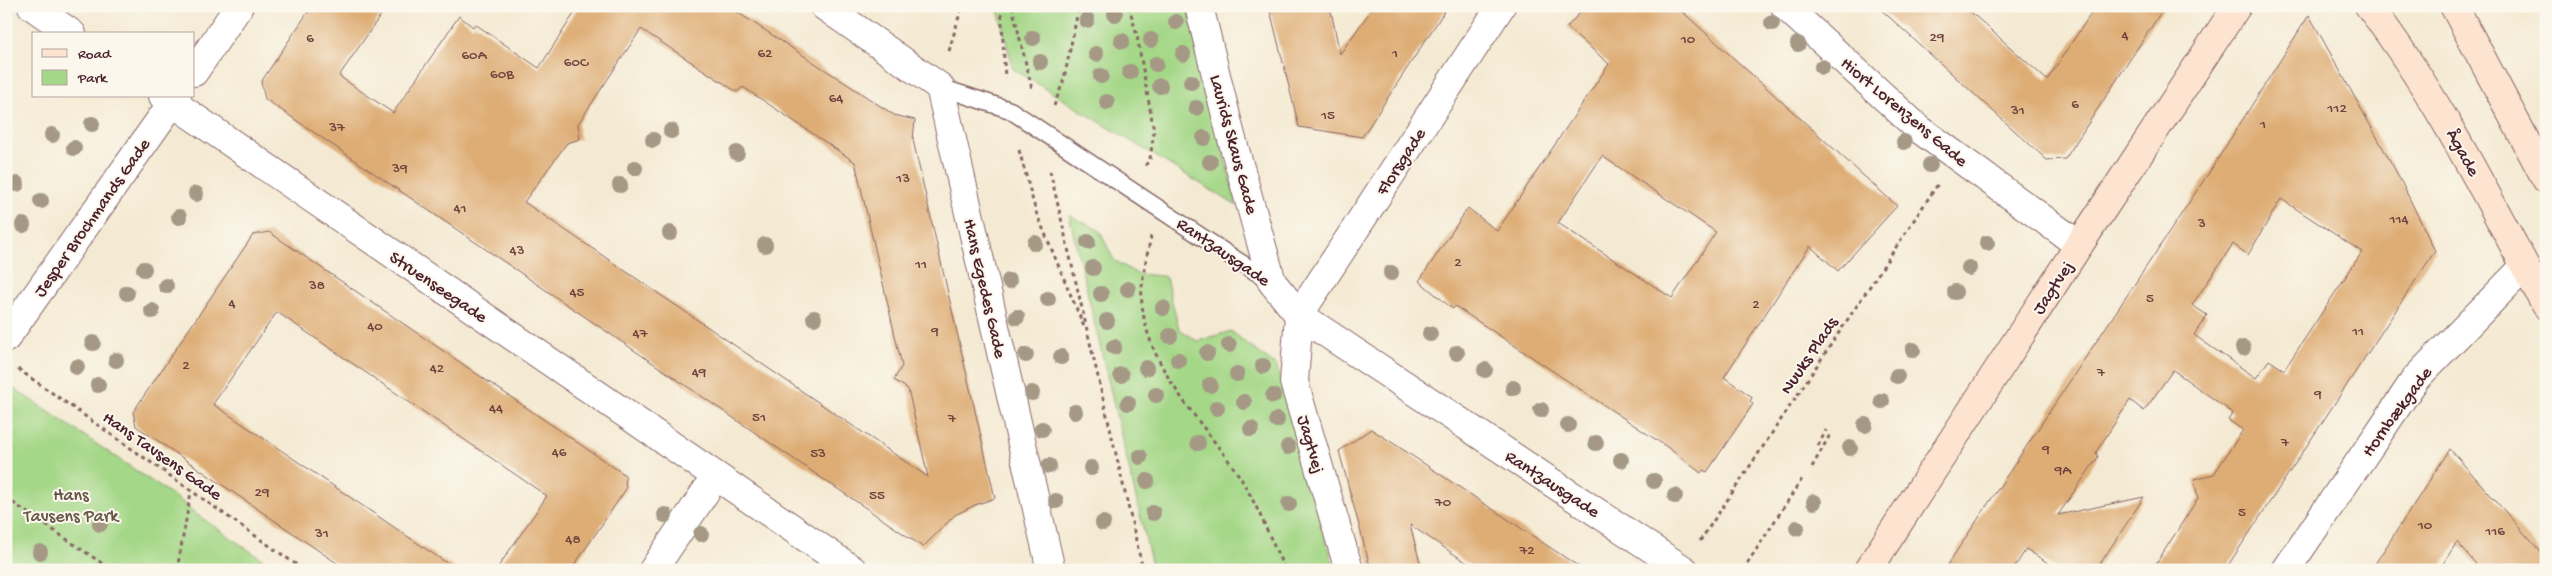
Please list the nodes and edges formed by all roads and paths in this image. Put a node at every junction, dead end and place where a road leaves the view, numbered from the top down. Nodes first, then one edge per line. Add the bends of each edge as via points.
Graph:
1 (32, 6) edge
2 (239, 6) edge
3 (824, 6) edge
4 (962, 6) edge
5 (1000, 6) edge
6 (1012, 6) edge
7 (1079, 6) edge
8 (1129, 6) edge
9 (1199, 6) edge
10 (1501, 6) edge
11 (1785, 6) edge
12 (2237, 6) edge
13 (2369, 6) edge
14 (2454, 6) edge
15 (69, 32) edge
16 (195, 71) edge
17 (940, 87) junction
18 (170, 98) edge
19 (1010, 110) junction
20 (1044, 132) junction
21 (1956, 157) junction
22 (2546, 179) edge
23 (1129, 188) junction
24 (1167, 213) junction
25 (2079, 245) junction
26 (2525, 266) junction
27 (1272, 282) junction
28 (2546, 304) edge
29 (1298, 315) junction
30 (6, 338) edge
31 (1090, 339) junction
32 (14, 366) dead end
33 (1826, 430) dead end
34 (1831, 433) dead end
35 (1818, 446) dead end
36 (1812, 467) dead end
37 (716, 476) junction
38 (1804, 476) dead end
39 (191, 492) junction
40 (6, 498) edge
41 (1683, 569) edge
42 (112, 570) edge
43 (177, 570) edge
44 (304, 570) edge
45 (653, 570) edge
46 (854, 570) edge
47 (1051, 570) edge
48 (1144, 570) edge
49 (1285, 570) edge
50 (1349, 570) edge
51 (1744, 570) edge
52 (1868, 570) edge
53 (2286, 570) edge

1 - 15 street
2 - 16 street
3 - 17 street, Rantzausgade
4 - 17 path
5 - 19 path via 1006,96
6 - 20 path
7 - 20 path via 1064,79
8 - 23 path via 1154,131 1150,159
9 - 27 street, Laurids Skaus Gade
10 - 29 street, Florsgade
11 - 21 street, Hiort Lorenzens Gade via 1919,129
12 - 25 street, Jagtvej
13 - 26 street, Ågade via 2443,114
14 - 22 street
17 - 19 lane, Rantzausgade
17 - 47 street, Hans Egedes Gade
18 - 30 street, Jesper Brochmands Gade
18 - 37 street, Struenseegade
19 - 20 lane, Rantzausgade
19 - 31 path via 1036,212
20 - 23 lane, Rantzausgade
20 - 31 path
21 - 25 street, Hiort Lorenzens Gade
21 - 41 path, Nuuks Plads
23 - 24 lane, Rantzausgade
24 - 27 lane, Rantzausgade
24 - 49 path via 1151,237 1144,279 1142,304 1152,345 1177,390 1239,476
25 - 52 street, Jagtvej
26 - 28 street, Ågade
26 - 53 street, Hornbækgade via 2416,378
27 - 29 street, Rantzausgade
29 - 41 street, Rantzausgade
29 - 50 street, Jagtvej via 1294,382
31 - 48 path
32 - 39 path, Hans Tavsens Gade
33 - 35 path
34 - 36 path
37 - 45 street
37 - 46 street, Struenseegade
38 - 51 path
39 - 43 path
39 - 44 path, Hans Tavsens Gade
40 - 42 path

